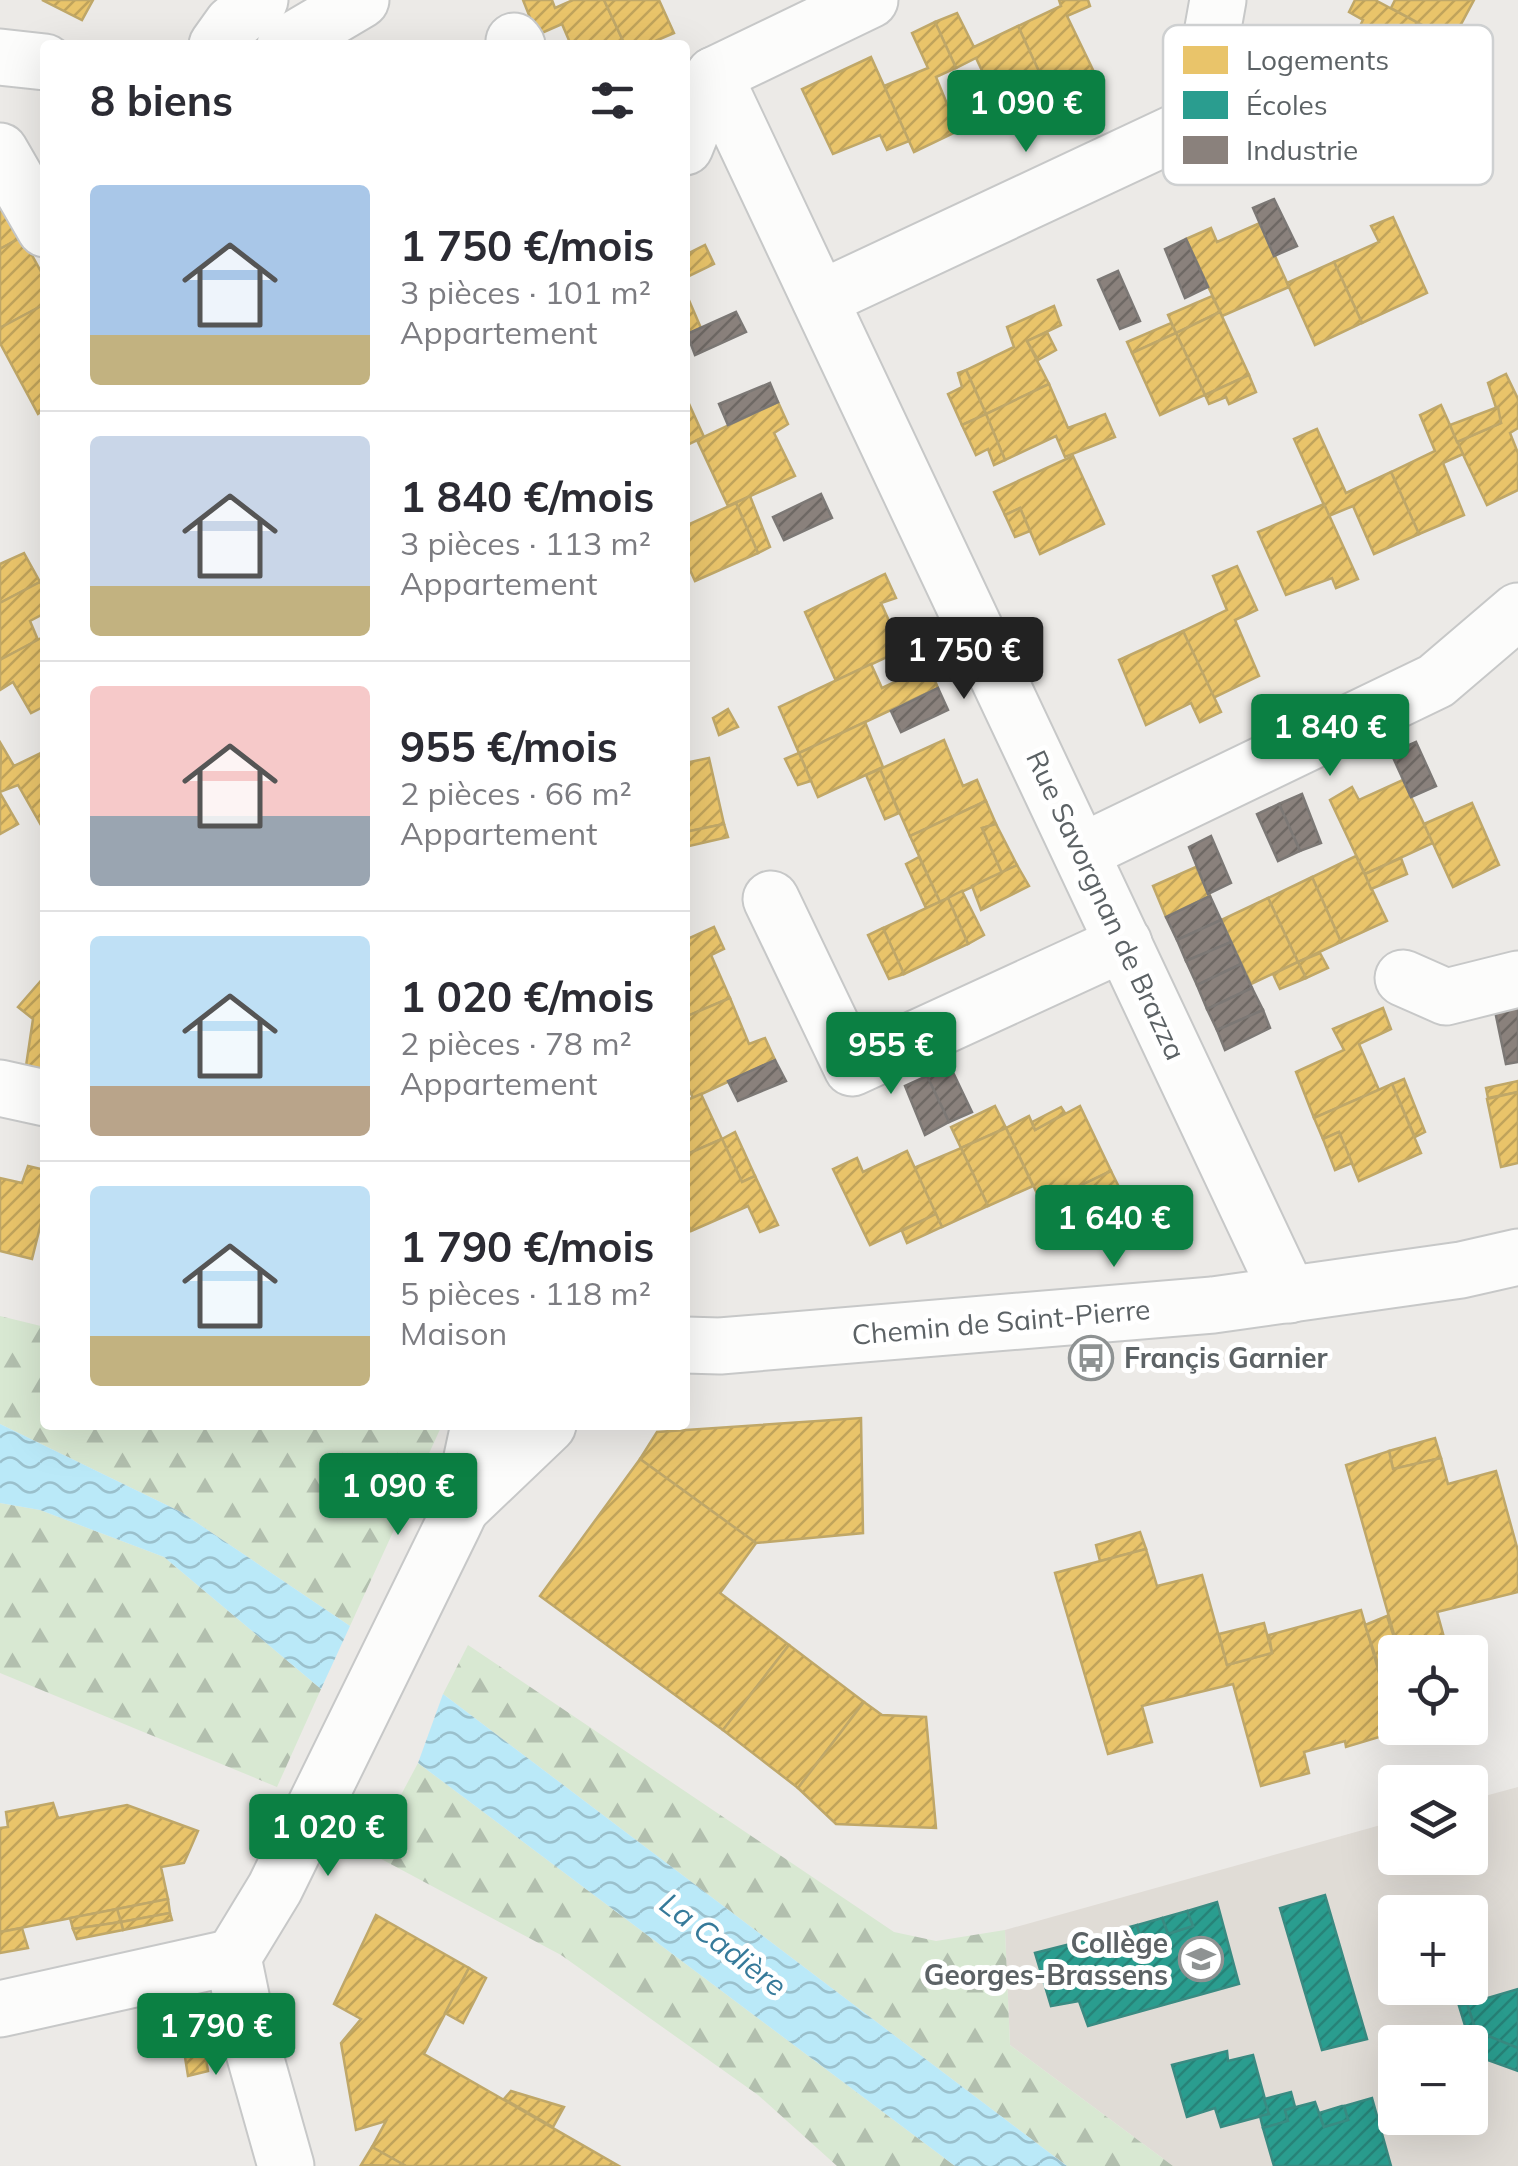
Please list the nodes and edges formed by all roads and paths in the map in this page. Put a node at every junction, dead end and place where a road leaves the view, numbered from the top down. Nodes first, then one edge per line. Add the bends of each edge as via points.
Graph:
1 (260, 0) edge
2 (361, 0) edge
3 (870, 0) edge
4 (1218, 0) edge
5 (1214, 25) edge
6 (221, 40) edge
7 (293, 40) edge
8 (0, 57) edge
9 (40, 61) edge
10 (714, 74) junction
11 (690, 134) edge
12 (1163, 138) edge
13 (0, 151) edge
14 (40, 220) edge
15 (820, 299) junction
16 (1518, 612) edge
17 (1081, 852) junction
18 (771, 899) dead end
19 (1124, 943) junction
20 (1403, 978) dead end
21 (1518, 980) edge
22 (0, 1088) edge
23 (40, 1097) edge
24 (1518, 1257) edge
25 (1289, 1295) junction
26 (697, 1349) edge
27 (478, 1430) edge
28 (543, 1430) edge
29 (461, 1508) junction
30 (233, 1957) junction
31 (0, 2009) edge
32 (286, 2166) edge

1 - 6 street
2 - 7 street
3 - 10 street
4 - 5 street
8 - 9 street
10 - 11 street
10 - 15 street, Rue Savorgnan de Brazza
12 - 15 street
13 - 14 street
15 - 17 street, Rue Savorgnan de Brazza
16 - 17 street via 1436,682
17 - 19 street, Rue Savorgnan de Brazza
18 - 19 street via 852,1068
19 - 25 street, Rue Savorgnan de Brazza
20 - 21 street via 1446,997
22 - 23 street
24 - 25 street, Chemin de Saint-Pierre
25 - 26 street, Chemin de Saint-Pierre
27 - 29 street
28 - 29 street
29 - 30 street via 276,1888
30 - 31 street
30 - 32 street

